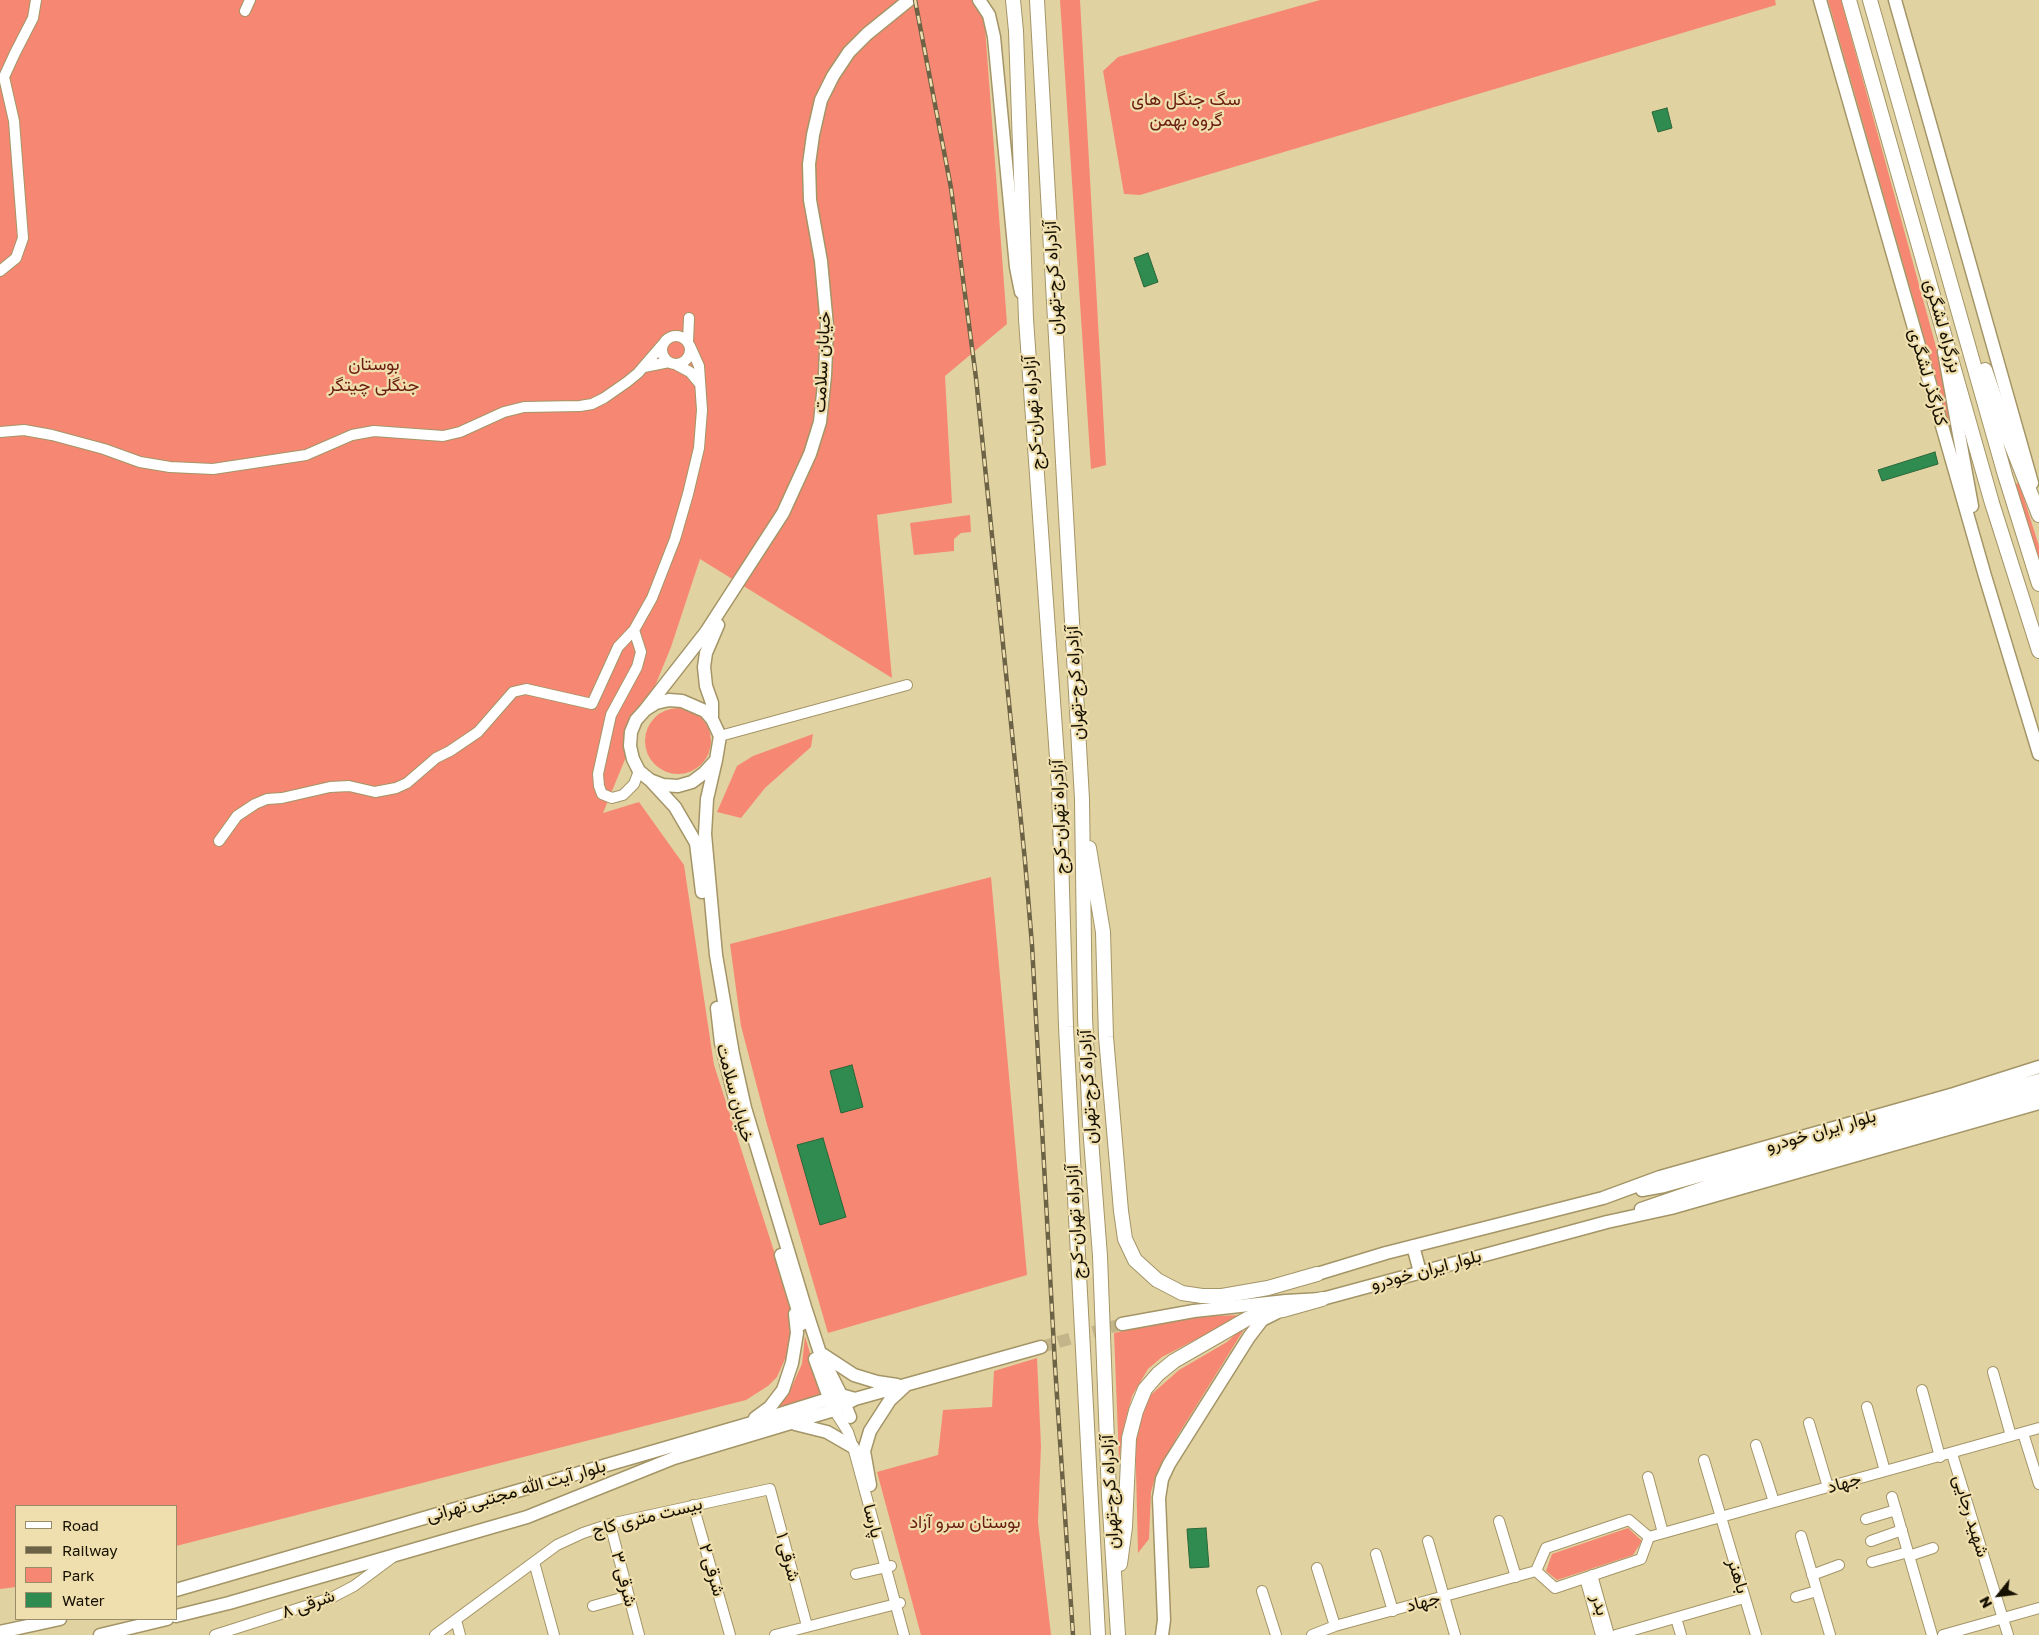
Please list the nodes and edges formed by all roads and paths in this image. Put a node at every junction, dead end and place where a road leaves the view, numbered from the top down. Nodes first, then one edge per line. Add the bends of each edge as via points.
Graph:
1 (36, 0) edge
2 (250, 0) edge
3 (909, 0) edge
4 (918, 0) edge
5 (979, 0) edge
6 (1013, 0) edge
7 (1037, 0) edge
8 (1820, 0) edge
9 (1849, 0) edge
10 (1870, 0) edge
11 (1895, 0) edge
12 (245, 11) dead end
13 (1943, 252) junction
14 (825, 261) junction
15 (0, 271) edge
16 (1935, 300) junction
17 (1026, 319) junction
18 (674, 336) junction
19 (663, 344) junction
20 (689, 344) junction
21 (672, 363) junction
22 (644, 367) junction
23 (701, 385) junction
24 (0, 432) edge
25 (2039, 507) edge
26 (2039, 515) edge
27 (1985, 576) junction
28 (2039, 584) edge
29 (634, 630) junction
30 (2039, 651) edge
31 (907, 685) dead end
32 (645, 710) junction
33 (712, 719) junction
34 (720, 736) junction
35 (2039, 754) edge
36 (716, 760) junction
37 (640, 771) junction
38 (650, 780) junction
39 (1082, 799) junction
40 (219, 841) dead end
41 (2039, 1067) edge
42 (2039, 1080) edge
43 (2039, 1091) edge
44 (2039, 1103) edge
45 (1793, 1155) junction
46 (1603, 1198) junction
47 (1608, 1222) junction
48 (1413, 1246) junction
49 (1420, 1272) junction
50 (1316, 1274) joint
51 (1322, 1299) junction
52 (795, 1304) junction
53 (1283, 1310) junction
54 (1122, 1324) tunnel mouth
55 (1041, 1347) tunnel mouth
56 (820, 1353) junction
57 (1993, 1372) dead end
58 (904, 1386) junction
59 (1922, 1390) dead end
60 (842, 1404) junction
61 (1867, 1407) dead end
62 (1809, 1423) dead end
63 (748, 1424) junction
64 (784, 1424) junction
65 (2039, 1428) edge
66 (2023, 1432) junction
67 (2011, 1436) junction
68 (1756, 1446) dead end
69 (853, 1447) junction
70 (1952, 1454) junction
71 (1940, 1457) junction
72 (1704, 1460) dead end
73 (1885, 1471) junction
74 (1648, 1478) dead end
75 (2039, 1484) edge
76 (870, 1485) junction
77 (1828, 1487) junction
78 (770, 1489) joint
79 (1892, 1497) dead end
80 (1774, 1502) junction
81 (693, 1505) junction
82 (1896, 1510) junction
83 (1720, 1517) junction
84 (1866, 1519) dead end
85 (1499, 1521) dead end
86 (610, 1524) junction
87 (1902, 1530) junction
88 (1663, 1533) junction
89 (1801, 1536) dead end
90 (1650, 1537) junction
91 (1871, 1540) dead end
92 (1428, 1541) dead end
93 (1933, 1548) dead end
94 (1376, 1554) dead end
95 (1909, 1554) junction
96 (393, 1557) junction
97 (534, 1562) junction
98 (1872, 1562) dead end
99 (1839, 1565) dead end
100 (889, 1566) junction
101 (1317, 1568) dead end
102 (1536, 1572) junction
103 (856, 1574) dead end
104 (1812, 1575) junction
105 (1516, 1577) junction
106 (1589, 1577) junction
107 (178, 1589) edge
108 (1262, 1591) dead end
109 (1817, 1591) junction
110 (1116, 1592) junction
111 (629, 1596) junction
112 (1444, 1596) junction
113 (1796, 1597) dead end
114 (1744, 1598) junction
115 (899, 1603) junction
116 (594, 1606) dead end
117 (2039, 1608) edge
118 (1393, 1611) junction
119 (178, 1616) edge
120 (1676, 1618) junction
121 (2003, 1619) junction
122 (55, 1620) edge
123 (162, 1620) edge
124 (456, 1620) junction
125 (1164, 1620) junction
126 (807, 1626) junction
127 (1335, 1626) junction
128 (0, 1632) edge
129 (100, 1635) edge
130 (215, 1635) edge
131 (435, 1635) edge
132 (460, 1635) edge
133 (554, 1635) edge
134 (639, 1635) edge
135 (730, 1635) edge
136 (775, 1635) edge
137 (904, 1635) edge
138 (910, 1635) edge
139 (1098, 1635) edge
140 (1118, 1635) edge
141 (1162, 1635) edge
142 (1172, 1635) edge
143 (1276, 1635) edge
144 (1312, 1635) edge
145 (1455, 1635) edge
146 (1601, 1635) edge
147 (1609, 1635) edge
148 (1616, 1635) edge
149 (1681, 1635) edge
150 (1756, 1635) edge
151 (1830, 1635) edge
152 (1932, 1635) edge
153 (1943, 1635) edge
154 (2008, 1635) edge

1 - 15 street via 34,18 4,77 14,121 23,238 16,258
2 - 12 street
3 - 14 main road, خیابان سلامت via 849,52 821,100 809,164 810,200
4 - 14 main road, خیابان سلامت via 860,50 840,74 827,101 815,155 815,186
5 - 17 main road via 989,14 994,37 1016,267
6 - 17 highway, آزادراه تهران-کرج
7 - 39 highway, آزادراه کرج-تهران
8 - 27 main road, کنارگذر لشگری
9 - 16 highway, بزرگراه لشگری
10 - 13 highway, بزرگراه لشگری
11 - 25 main road
13 - 26 highway
13 - 28 highway, بزرگراه لشگری
14 - 32 main road, خیابان سلامت via 828,326 825,375 820,422 810,454 783,513 706,632
14 - 33 main road, خیابان سلامت via 833,302 834,346 829,400 817,459 807,484 728,607 712,638 704,666
16 - 27 main road
16 - 30 highway, بزرگراه لشگری via 1992,503
17 - 139 highway, آزادراه تهران-کرج via 1059,786 1066,1027
18 - 19 street
18 - 20 street via 680,336
18 - 20 street via 689,318
19 - 21 street via 664,357
19 - 22 street
20 - 21 street via 687,359 682,363
20 - 23 street
21 - 22 street
21 - 23 street via 690,372
22 - 24 street via 604,398 586,405 524,407 443,436 374,432 352,436 306,456 213,469 140,462 104,449 24,430
23 - 29 street via 698,448 688,494 655,590
27 - 35 main road, کنارگذر لشگری
29 - 37 street via 641,652 637,667 612,714 598,774 602,794 612,798 623,795 634,784
29 - 40 street via 618,647 592,704 526,689 513,692 478,732 436,758 406,783 375,792 349,786 330,787 267,799 237,816
31 - 34 street
32 - 33 main road via 662,702 682,701 704,711
32 - 37 main road via 631,732 630,746
33 - 34 main road
34 - 36 main road
36 - 38 main road via 692,782 663,786
36 - 56 main road, خیابان سلامت via 707,799 705,834 716,955 733,1054 747,1116
37 - 38 main road
38 - 52 main road, خیابان سلامت via 675,807 696,844 721,1043
39 - 50 highway via 1103,932 1106,1038 1121,1212 1125,1239 1135,1260 1157,1280 1182,1292 1202,1296 1268,1288
39 - 110 highway, آزادراه کرج-تهران via 1088,1097 1100,1256 1108,1495
41 - 46 main road, بلوار ایران خودرو via 1669,1174
42 - 45 main road, بلوار ایران خودرو
43 - 45 main road, بلوار ایران خودرو
44 - 47 main road, بلوار ایران خودرو via 1672,1208
45 - 46 main road, بلوار ایران خودرو
45 - 47 main road, بلوار ایران خودرو
46 - 48 main road, بلوار ایران خودرو
47 - 49 main road, بلوار ایران خودرو
48 - 49 main road
48 - 50 main road, بلوار ایران خودرو
49 - 51 main road, بلوار ایران خودرو
51 - 53 highway
51 - 54 main road, بلوار ایران خودرو via 1179,1313
52 - 60 main road, خیابان سلامت
52 - 63 main road via 792,1363 783,1390 770,1407
53 - 110 highway via 1262,1312 1196,1347 1168,1365 1145,1389 1129,1438 1125,1527
53 - 125 main road via 1262,1320 1249,1337 1162,1479 1159,1498
55 - 58 main road
56 - 58 main road via 854,1375
56 - 60 main road, خیابان سلامت
57 - 67 street
58 - 60 main road
58 - 76 main road via 890,1400 870,1431 864,1451
59 - 71 street
60 - 63 main road, بلوار آیت الله مجتبی تهرانی
60 - 64 main road, بلوار آیت الله مجتبی تهرانی
60 - 69 street, پارسا
60 - 76 street, پارسا
61 - 73 street
62 - 77 street
63 - 107 main road, بلوار آیت الله مجتبی تهرانی
64 - 69 main road via 813,1427
64 - 96 main road, بلوار آیت الله مجتبی تهرانی via 674,1458 527,1517
65 - 66 street, جهاد
66 - 67 street, جهاد
66 - 75 street
67 - 70 street, جهاد
68 - 80 street
69 - 100 street, پارسا
70 - 71 street, جهاد
70 - 121 street, شهید رجایی
71 - 73 street, جهاد
72 - 83 street, باهنر
73 - 77 street, جهاد
74 - 88 street
76 - 100 street, پارسا
77 - 80 street, جهاد
78 - 81 street, بیست متری کاج
78 - 126 street, ۱ شرقی
79 - 82 street
80 - 83 street, جهاد
81 - 86 street, بیست متری کاج
81 - 135 street, ۲ شرقی
82 - 84 street
82 - 87 street
83 - 88 street, جهاد
83 - 114 street, باهنر
85 - 105 street
86 - 97 street, بیست متری کاج via 557,1545
86 - 111 street, ۳ شرقی
87 - 91 street
87 - 95 street
88 - 90 street, جهاد
89 - 104 street
90 - 102 street via 1629,1520 1546,1548
90 - 106 street via 1641,1559
92 - 112 street
93 - 95 street
94 - 118 street
95 - 98 street
95 - 152 street
96 - 119 main road, بلوار آیت الله مجتبی تهرانی
96 - 130 street, ۸ شرقی via 354,1586 331,1598
97 - 124 street, بیست متری کاج
97 - 133 street
99 - 104 street
100 - 103 street
100 - 115 street, پارسا
101 - 127 street
102 - 105 street, جهاد
102 - 106 street via 1555,1588
104 - 109 street
105 - 112 street, جهاد
106 - 146 street, بدر
106 - 147 street, بدر
108 - 143 street
109 - 113 street
109 - 151 street
110 - 140 highway, آزادراه کرج-تهران
111 - 116 street
111 - 134 street, ۳ شرقی
112 - 118 street, جهاد
112 - 145 street
114 - 120 street
114 - 150 street, باهنر
115 - 126 street
115 - 137 street, پارسا
115 - 138 street, پارسا
117 - 121 street
118 - 127 street, جهاد
120 - 148 street
120 - 149 street
121 - 153 street
121 - 154 street, شهید رجایی
122 - 128 main road
123 - 129 main road
124 - 131 street, بیست متری کاج
124 - 132 street
125 - 141 main road
125 - 142 main road
126 - 136 street
127 - 144 street, جهاد

